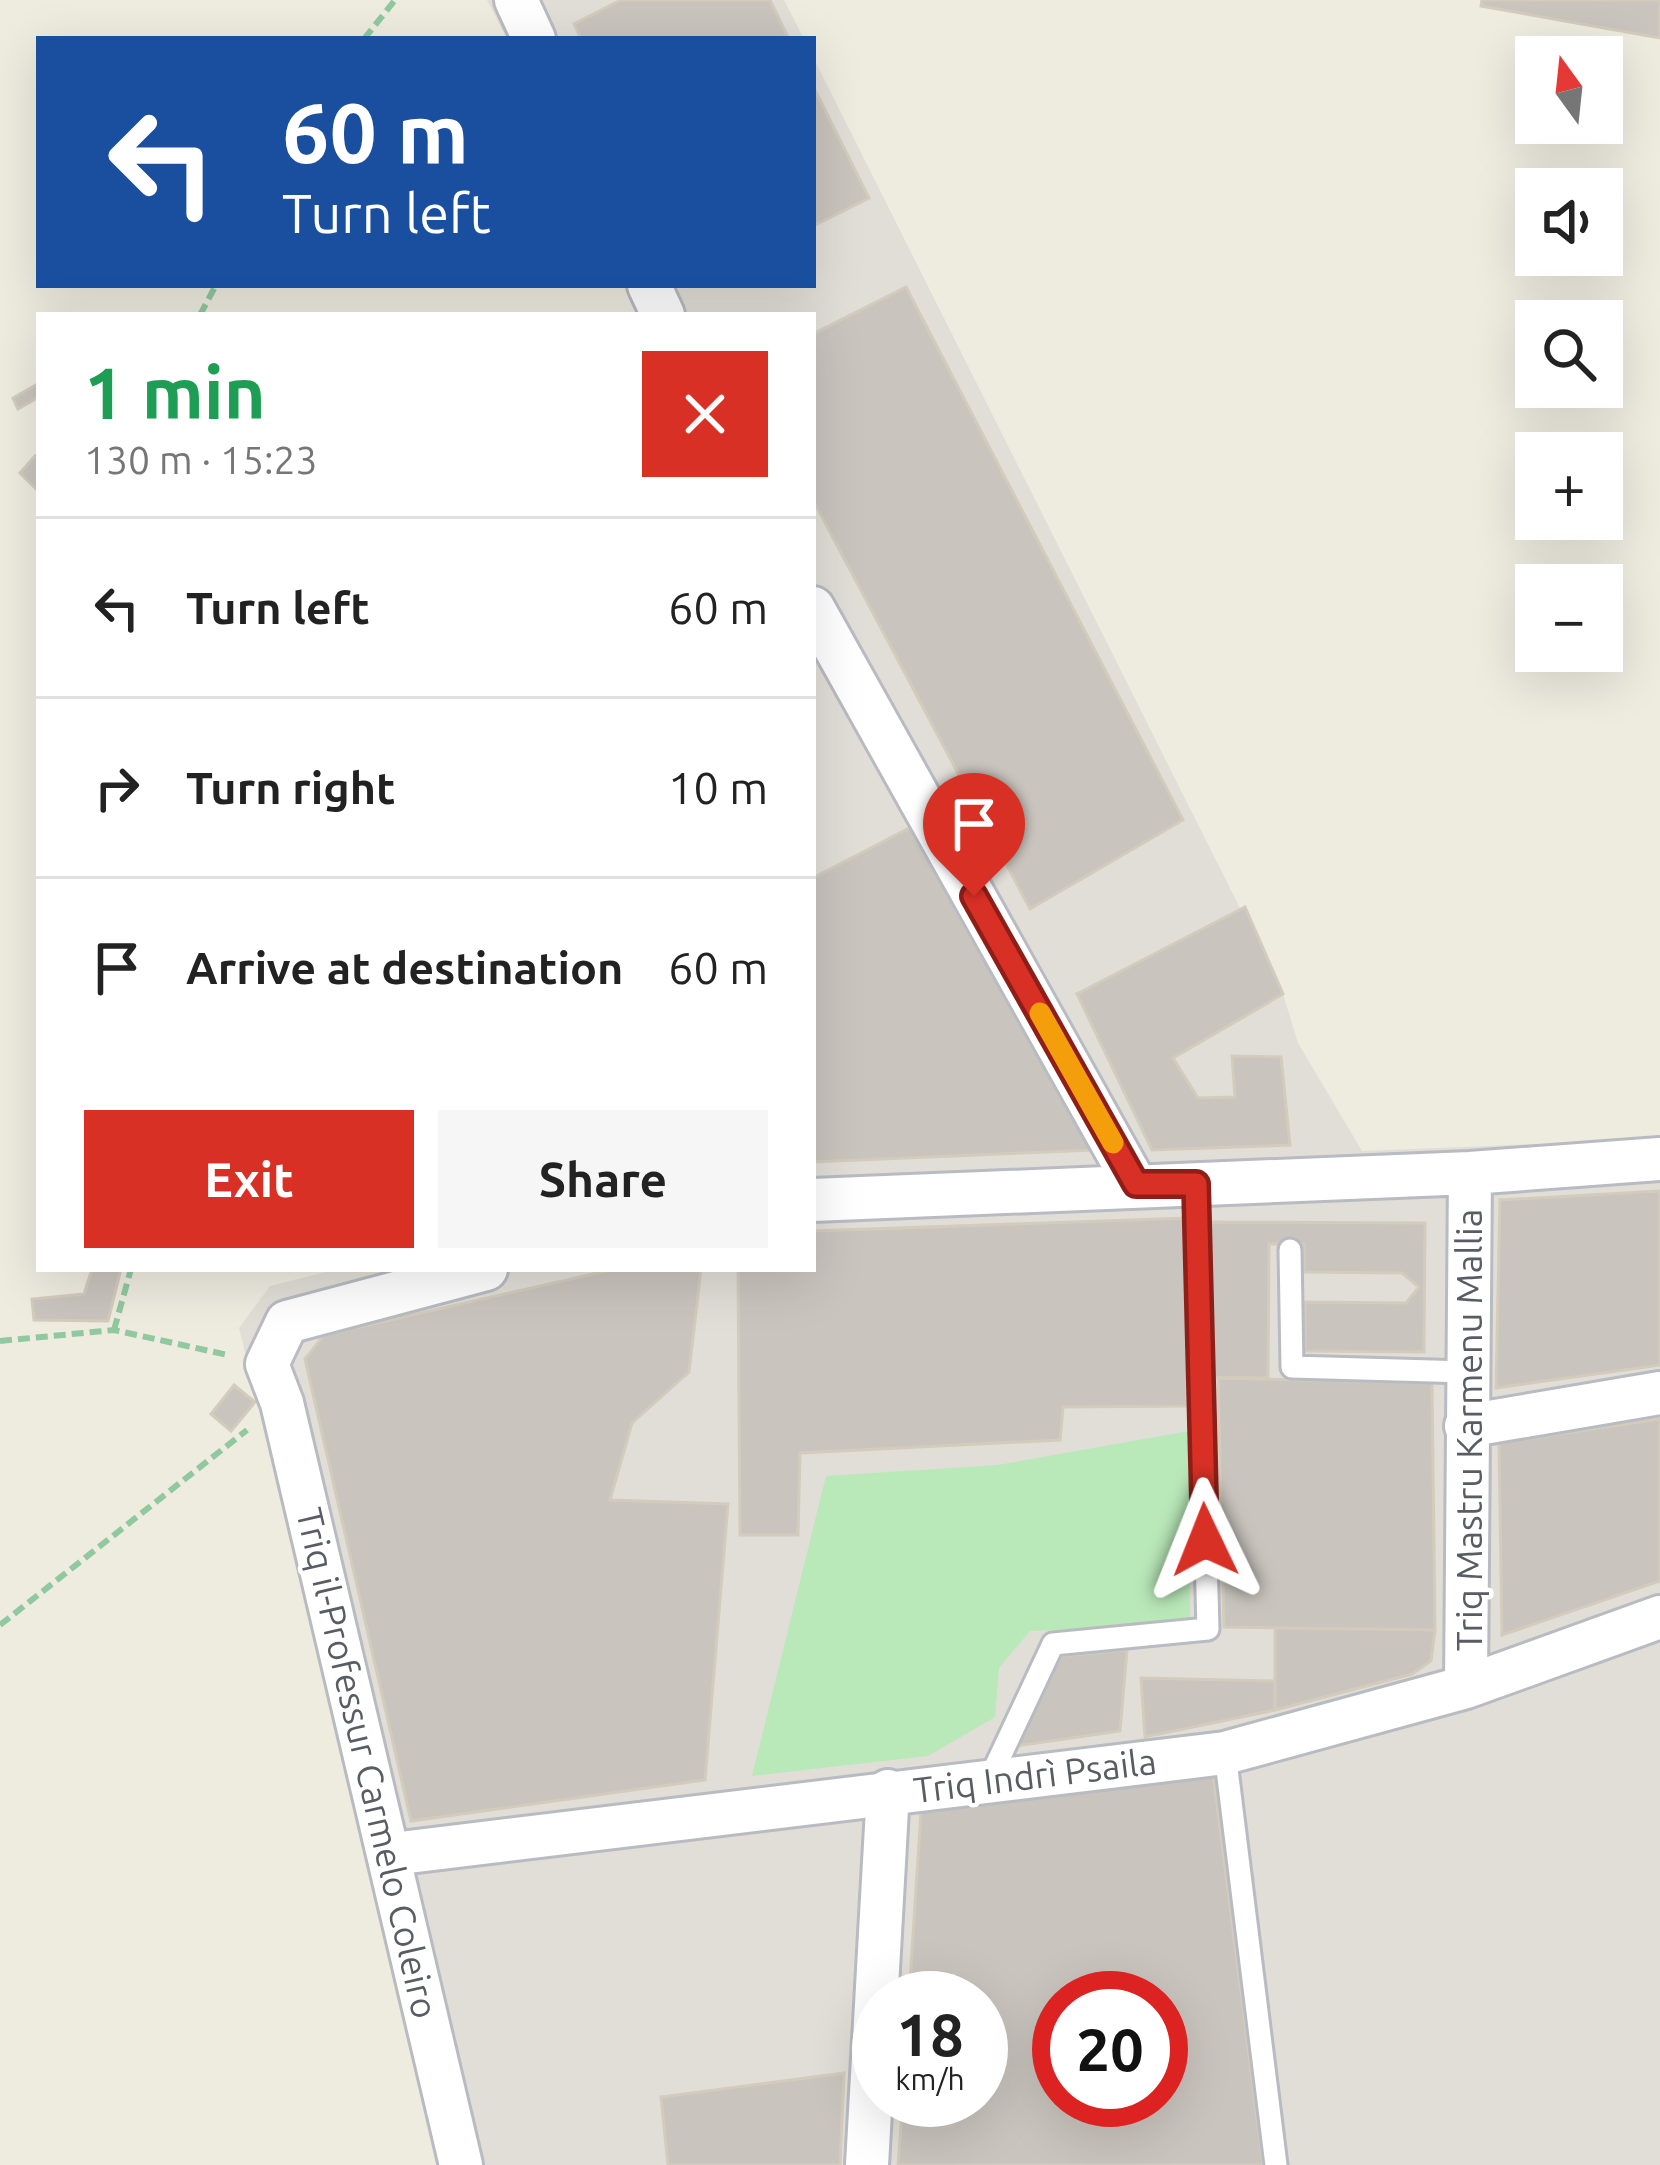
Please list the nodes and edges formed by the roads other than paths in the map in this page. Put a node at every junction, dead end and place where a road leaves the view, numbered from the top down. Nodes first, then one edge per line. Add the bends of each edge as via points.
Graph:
1 (516, 0) edge
2 (533, 36) edge
3 (816, 613) edge
4 (1660, 1159) edge
5 (1470, 1173) junction
6 (1136, 1184) junction
7 (1196, 1184) junction
8 (816, 1200) edge
9 (1291, 1250) dead end
10 (475, 1272) edge
11 (1467, 1372) junction
12 (1660, 1393) edge
13 (1466, 1426) junction
14 (1660, 1617) edge
15 (1466, 1687) junction
16 (1225, 1753) junction
17 (989, 1780) junction
18 (889, 1792) junction
19 (392, 1853) junction
20 (461, 2165) edge
21 (867, 2165) edge
22 (1276, 2165) edge

1 - 2 street
3 - 6 street
4 - 5 street
5 - 7 street
5 - 11 street, Triq Mastru Karmenu Mallia
6 - 7 street
6 - 8 street
7 - 17 lane via 1208,1628 1053,1644
9 - 11 lane via 1292,1367
10 - 19 street, Triq il-Professur Carmelo Coleiro via 287,1322 274,1383
11 - 13 street, Triq Mastru Karmenu Mallia
12 - 13 street
13 - 15 street, Triq Mastru Karmenu Mallia
14 - 15 street, Triq Indrì Psaila
15 - 16 street, Triq Indrì Psaila
16 - 17 street, Triq Indrì Psaila
16 - 22 lane
17 - 18 street, Triq Indrì Psaila
18 - 19 street, Triq Indrì Psaila
18 - 21 street
19 - 20 street, Triq il-Professur Carmelo Coleiro

